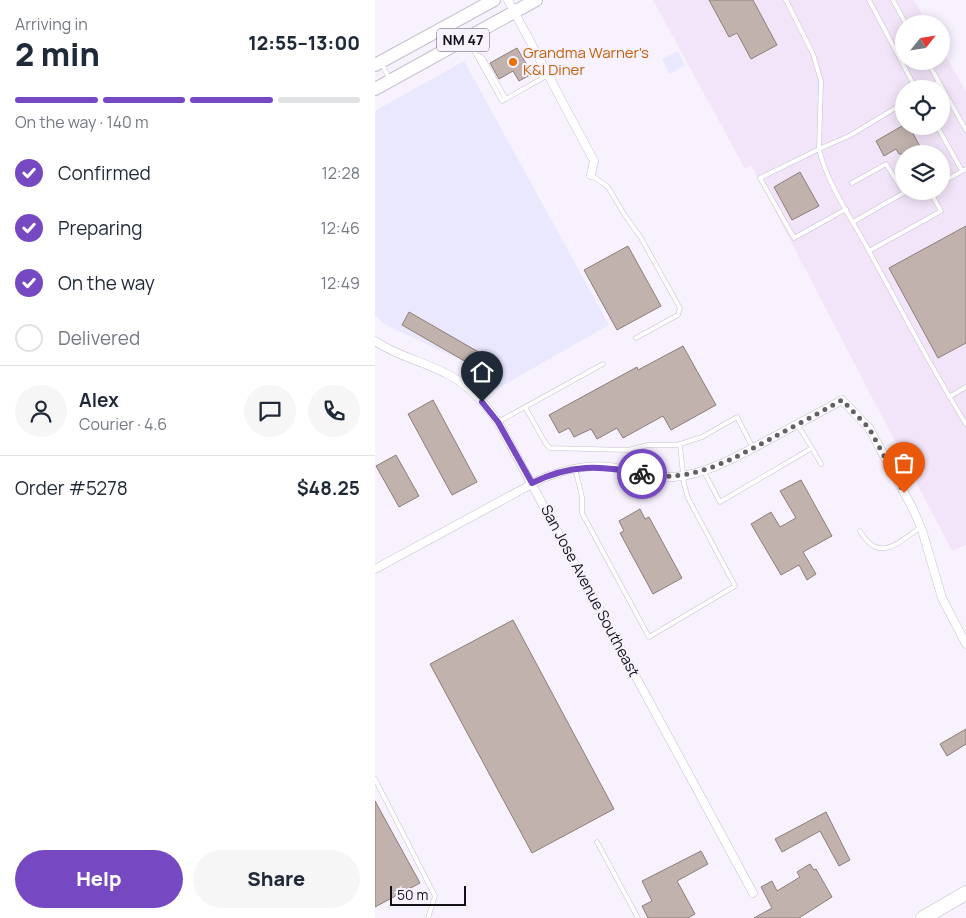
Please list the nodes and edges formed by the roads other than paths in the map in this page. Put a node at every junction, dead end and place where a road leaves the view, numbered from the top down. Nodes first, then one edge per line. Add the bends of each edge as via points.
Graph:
1 (494, 0) edge
2 (508, 0) edge
3 (536, 0) edge
4 (786, 0) edge
5 (869, 0) edge
6 (893, 0) edge
7 (515, 13) junction
8 (901, 15) edge
9 (467, 38) junction
10 (378, 64) edge
11 (548, 75) junction
12 (911, 80) edge
13 (390, 81) junction
14 (375, 88) edge
15 (950, 102) edge
16 (895, 108) edge
17 (966, 130) edge
18 (943, 135) edge
19 (819, 149) junction
20 (964, 170) edge
21 (591, 175) joint
22 (895, 177) edge
23 (950, 178) edge
24 (852, 183) dead end
25 (895, 198) edge
26 (935, 200) edge
27 (846, 209) junction
28 (853, 222) junction
29 (869, 251) junction
30 (636, 338) dead end
31 (375, 341) edge
32 (603, 364) dead end
33 (966, 387) edge
34 (949, 397) junction
35 (525, 407) junction
36 (498, 422) junction
37 (797, 424) junction
38 (966, 424) edge
39 (680, 445) junction
40 (753, 448) junction
41 (812, 448) junction
42 (821, 464) dead end
43 (575, 468) junction
44 (703, 470) junction
45 (683, 475) junction
46 (532, 483) junction
47 (921, 527) junction
48 (861, 531) dead end
49 (375, 568) edge
50 (966, 644) edge
51 (375, 779) edge
52 (597, 842) dead end
53 (753, 893) dead end
54 (966, 893) edge
55 (428, 918) edge
56 (638, 918) edge
57 (923, 918) edge

1 - 10 main road, NM 47
2 - 7 street
3 - 7 main road, NM 47
4 - 19 lane via 813,54 821,81
5 - 12 lane
6 - 8 lane
7 - 9 main road, NM 47
7 - 11 street
9 - 11 lane via 502,101
9 - 13 main road, NM 47
10 - 13 lane
11 - 21 street via 594,161
13 - 14 main road, NM 47
15 - 17 lane
16 - 19 lane via 849,136
18 - 20 lane
19 - 27 lane via 823,166
19 - 27 lane via 760,178 794,238
20 - 23 lane
21 - 30 lane via 608,187 680,308 677,315
22 - 24 lane via 886,164
25 - 28 lane
26 - 29 lane via 941,211
27 - 28 lane
28 - 29 lane
29 - 34 lane
31 - 36 street, San Jose Avenue Southeast via 395,353 454,377 487,406
32 - 35 lane
33 - 34 lane
34 - 38 lane
35 - 36 lane
35 - 39 lane via 550,448 628,450 648,445
36 - 46 street, San Jose Avenue Southeast
37 - 40 street
37 - 41 lane
37 - 47 street via 842,400 869,428
39 - 40 lane via 702,437 737,417
39 - 45 lane
40 - 44 street
41 - 42 lane
41 - 44 lane via 721,502
43 - 45 street via 609,467 661,476
43 - 45 lane via 583,513 649,637 735,586 688,498
43 - 46 street
44 - 45 street
46 - 49 street
46 - 53 street, San Jose Avenue Southeast
47 - 48 lane via 889,548 871,546
47 - 50 street via 941,598
51 - 55 lane via 435,896
52 - 56 lane
54 - 57 highway

